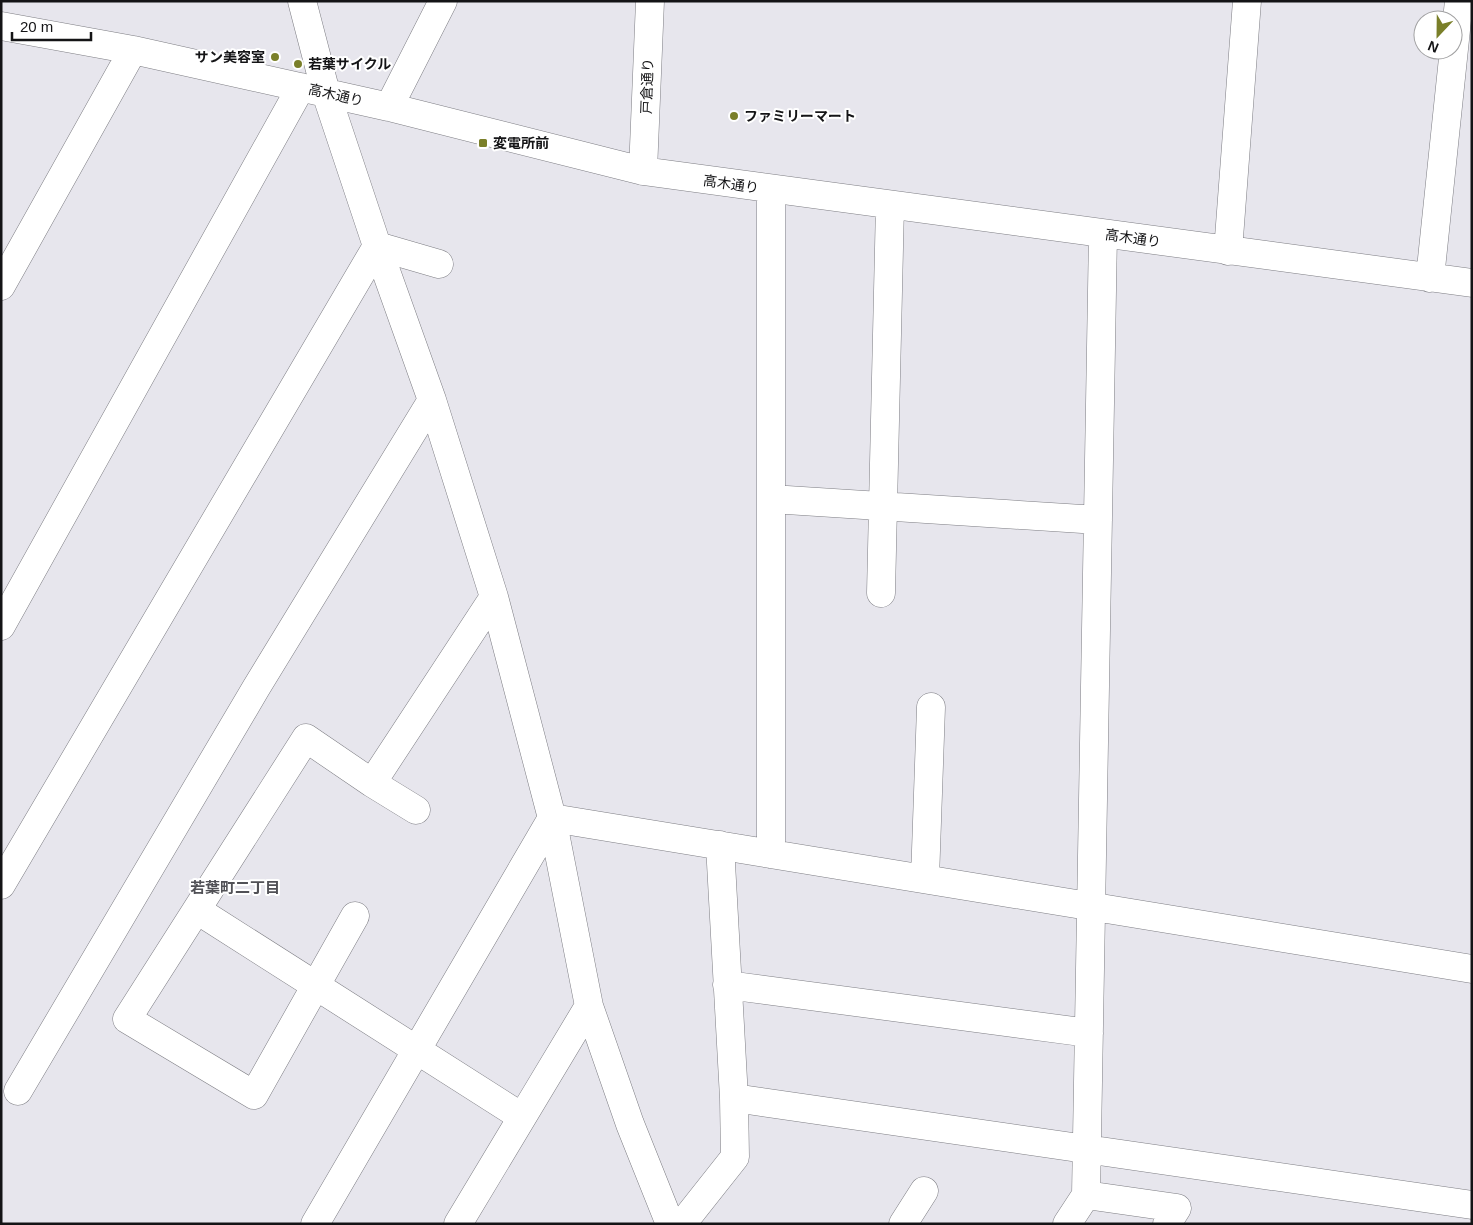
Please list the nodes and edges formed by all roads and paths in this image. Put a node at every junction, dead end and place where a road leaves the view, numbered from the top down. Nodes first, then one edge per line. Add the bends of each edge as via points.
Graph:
1 (302, 1) edge
2 (443, 1) edge
3 (650, 1) edge
4 (1248, 1) edge
5 (1458, 1) edge
6 (1, 26) edge
7 (133, 50) junction
8 (314, 90) junction
9 (389, 107) junction
10 (643, 171) junction
11 (771, 189) junction
12 (890, 205) junction
13 (1103, 234) junction
14 (376, 246) junction
15 (1228, 251) junction
16 (439, 264) dead end
17 (1430, 278) junction
18 (1472, 283) edge
19 (1, 286) edge
20 (432, 400) junction
21 (771, 499) junction
22 (882, 506) junction
23 (1098, 520) junction
24 (881, 593) dead end
25 (494, 596) junction
26 (1, 626) edge
27 (931, 707) dead end
28 (372, 783) junction
29 (416, 810) dead end
30 (552, 818) junction
31 (720, 845) junction
32 (771, 854) junction
33 (925, 879) junction
34 (1, 885) edge
35 (1091, 907) junction
36 (197, 910) junction
37 (355, 916) dead end
38 (1472, 969) edge
39 (315, 985) junction
40 (727, 985) junction
41 (588, 1006) junction
42 (1089, 1032) junction
43 (417, 1051) junction
44 (18, 1091) dead end
45 (734, 1098) junction
46 (522, 1117) junction
47 (1087, 1149) junction
48 (924, 1191) dead end
49 (1086, 1195) junction
50 (1472, 1205) edge
51 (315, 1224) edge
52 (458, 1224) edge
53 (670, 1224) edge
54 (682, 1224) edge
55 (903, 1224) edge
56 (1066, 1224) edge
57 (1167, 1224) edge

1 - 8 street
2 - 9 street
3 - 10 street, 戸倉通り
4 - 15 street
5 - 17 street
6 - 7 street, 高木通り
7 - 8 street, 高木通り
7 - 19 street
8 - 9 street, 高木通り
8 - 14 street
8 - 26 street
9 - 10 street, 高木通り
10 - 11 street, 高木通り
11 - 12 street, 高木通り
11 - 21 street
12 - 13 street, 高木通り
12 - 22 street
13 - 15 street, 高木通り
13 - 23 street
14 - 16 street
14 - 20 street
14 - 34 street
15 - 17 street, 高木通り
17 - 18 street, 高木通り
20 - 25 street
20 - 44 street via 256,688
21 - 22 street
21 - 32 street
22 - 23 street
22 - 24 street
23 - 35 street
25 - 28 street
25 - 30 street
27 - 33 street
28 - 29 street
28 - 36 street via 306,738
30 - 31 street
30 - 41 street
30 - 43 street
31 - 32 street
31 - 40 street
32 - 33 street
33 - 35 street
35 - 38 street
35 - 42 street
36 - 39 street
36 - 39 street via 127,1019 254,1095
37 - 39 street
39 - 43 street
40 - 42 street
40 - 45 street
41 - 46 street
41 - 53 street
42 - 47 street
43 - 46 street
43 - 51 street
45 - 47 street
45 - 54 street via 735,1157
46 - 52 street
47 - 49 street
47 - 50 street
48 - 55 street
49 - 56 street
49 - 57 street via 1177,1208

